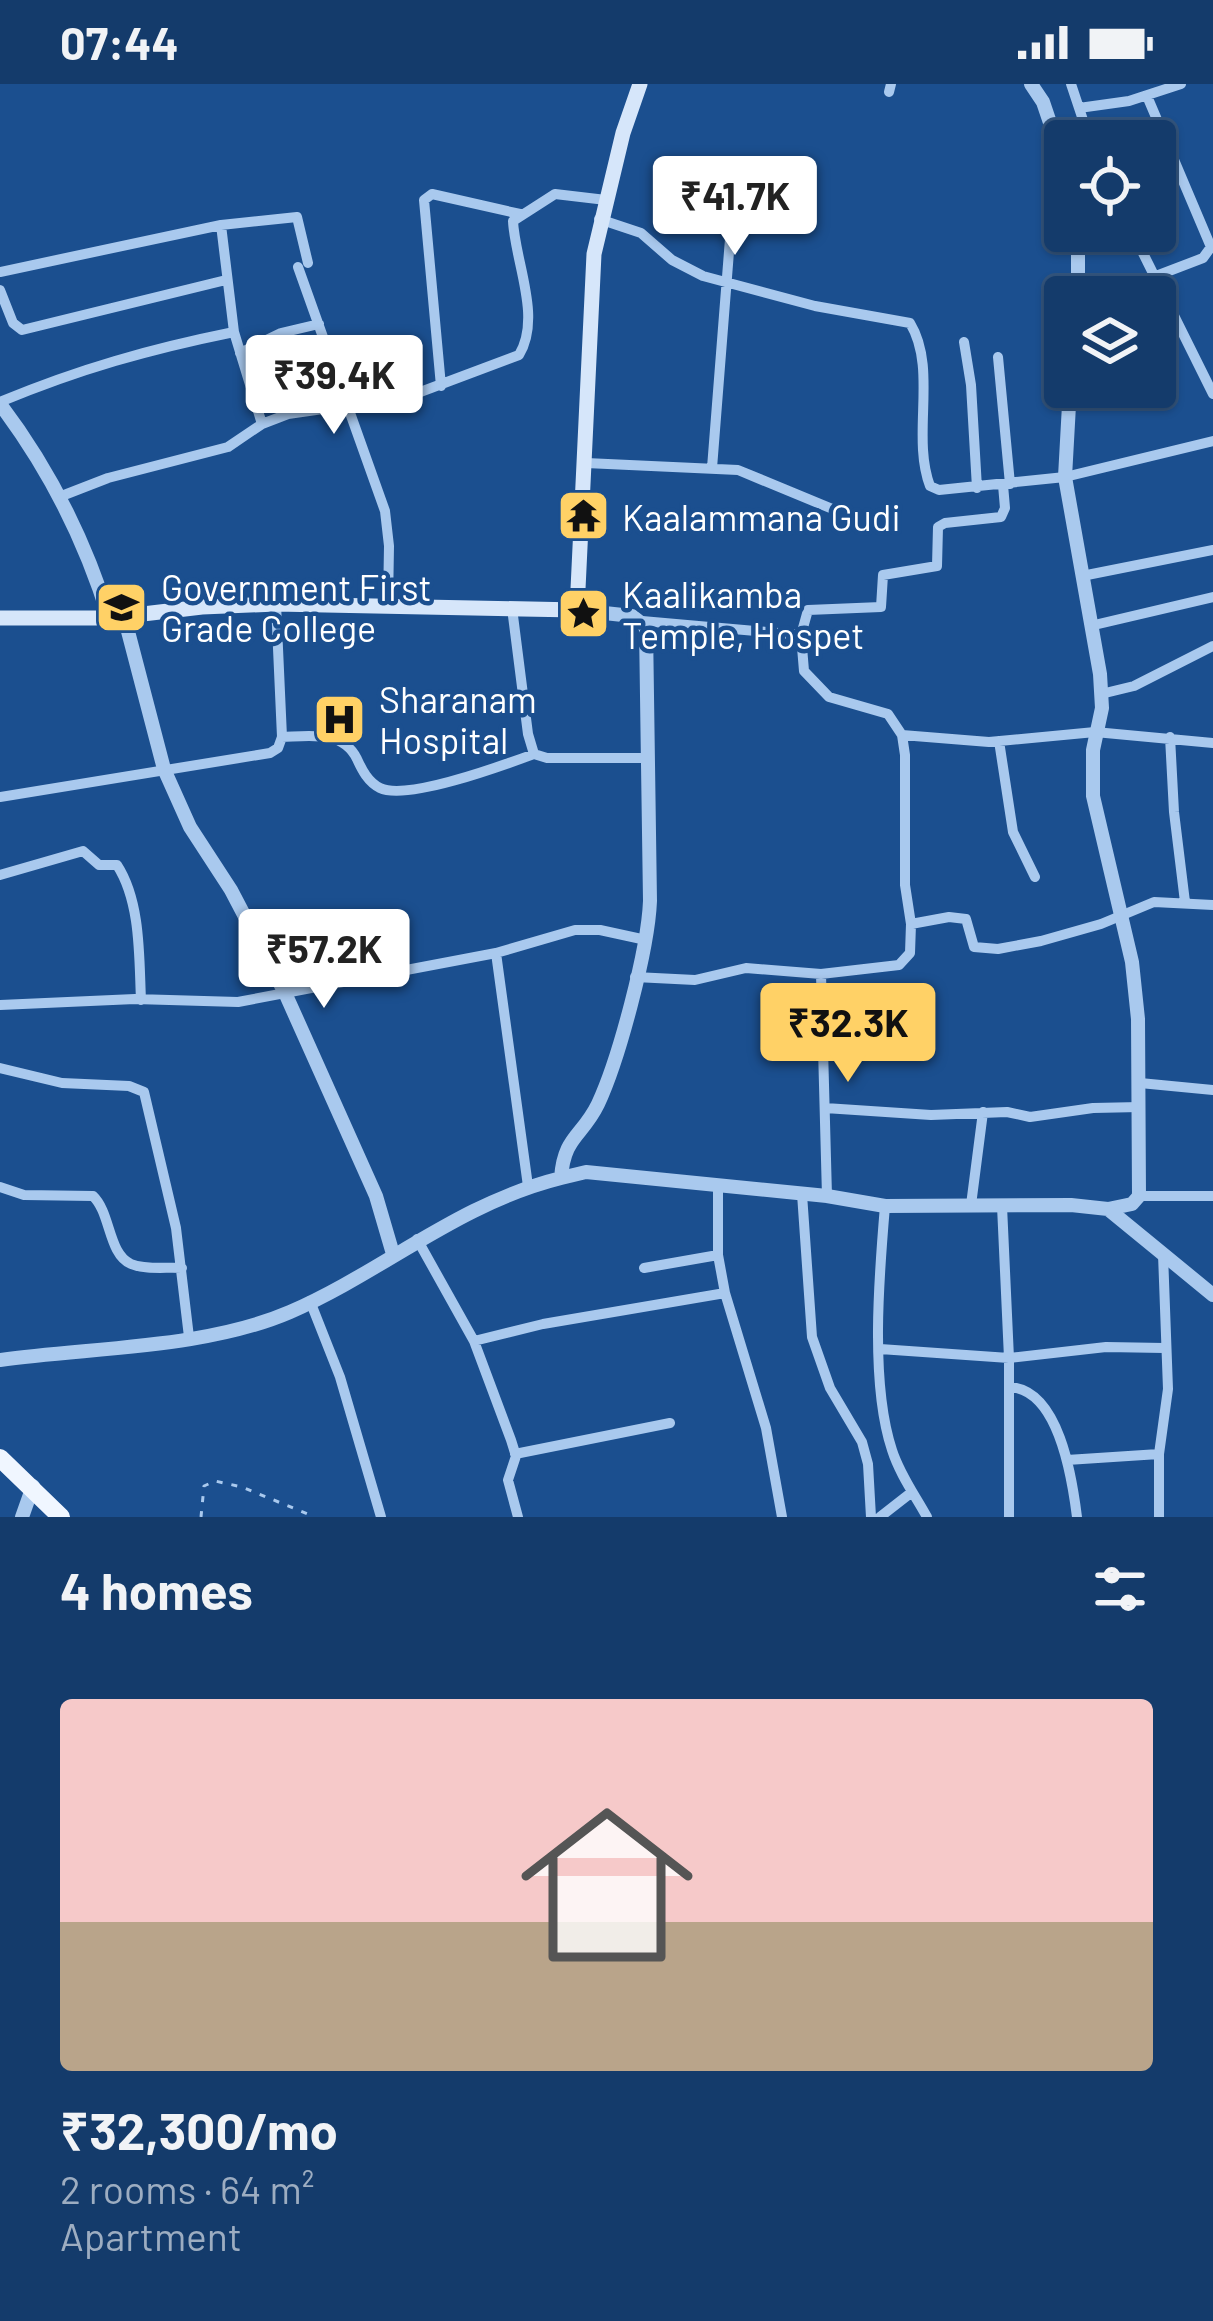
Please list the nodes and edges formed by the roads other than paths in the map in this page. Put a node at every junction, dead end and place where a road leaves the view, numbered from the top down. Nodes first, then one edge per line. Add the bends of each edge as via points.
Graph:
1 (640, 84) edge
2 (1031, 84) edge
3 (1071, 84) edge
4 (1128, 84) edge
5 (1181, 84) edge
6 (1148, 96) junction
7 (1129, 101) junction
8 (1079, 108) junction
9 (1049, 120) edge
10 (1083, 120) edge
11 (734, 188) dead end
12 (606, 200) junction
13 (520, 214) junction
14 (599, 219) junction
15 (221, 226) junction
16 (1143, 252) edge
17 (0, 272) edge
18 (1156, 276) joint
19 (726, 279) junction
20 (226, 280) junction
21 (0, 290) edge
22 (1176, 317) edge
23 (320, 324) junction
24 (235, 332) junction
25 (964, 343) dead end
26 (240, 353) junction
27 (998, 357) dead end
28 (441, 386) junction
29 (1213, 394) edge
30 (0, 403) edge
31 (347, 405) junction
32 (1069, 408) edge
33 (262, 424) junction
34 (1213, 441) edge
35 (586, 463) junction
36 (712, 468) junction
37 (1065, 477) junction
38 (1006, 485) junction
39 (976, 488) junction
40 (59, 497) junction
41 (835, 510) dead end
42 (1213, 550) edge
43 (1082, 577) junction
44 (1213, 596) edge
45 (276, 604) junction
46 (388, 604) junction
47 (512, 608) junction
48 (578, 610) junction
49 (117, 617) junction
50 (0, 618) edge
51 (642, 621) junction
52 (1090, 626) junction
53 (800, 634) junction
54 (1213, 646) edge
55 (1101, 694) junction
56 (1095, 732) junction
57 (902, 735) junction
58 (282, 737) junction
59 (1170, 737) junction
60 (999, 741) junction
61 (1213, 743) edge
62 (534, 754) junction
63 (647, 758) junction
64 (164, 769) junction
65 (0, 797) edge
66 (0, 875) edge
67 (1035, 877) dead end
68 (1185, 902) junction
69 (1213, 905) edge
70 (1120, 917) junction
71 (911, 924) junction
72 (646, 940) junction
73 (496, 953) junction
74 (821, 974) junction
75 (635, 977) junction
76 (286, 995) junction
77 (141, 1000) junction
78 (0, 1005) edge
79 (0, 1068) edge
80 (1140, 1083) junction
81 (1213, 1090) edge
82 (1140, 1107) junction
83 (826, 1108) junction
84 (983, 1112) junction
85 (561, 1178) junction
86 (718, 1184) junction
87 (0, 1186) edge
88 (528, 1186) junction
89 (802, 1194) junction
90 (827, 1196) junction
91 (1139, 1196) junction
92 (1213, 1196) edge
93 (971, 1205) junction
94 (885, 1206) junction
95 (1002, 1206) junction
96 (1108, 1209) junction
97 (417, 1239) junction
98 (393, 1254) junction
99 (1163, 1254) junction
100 (718, 1255) junction
101 (182, 1268) junction
102 (644, 1268) dead end
103 (725, 1293) junction
104 (1213, 1295) edge
105 (310, 1301) junction
106 (189, 1337) junction
107 (473, 1341) junction
108 (880, 1348) junction
109 (1164, 1348) junction
110 (1009, 1358) junction
111 (0, 1360) edge
112 (1009, 1387) junction
113 (670, 1423) dead end
114 (515, 1454) junction
115 (1159, 1454) junction
116 (0, 1458) edge
117 (1066, 1460) junction
118 (33, 1486) junction
119 (912, 1492) junction
120 (22, 1517) edge
121 (62, 1517) edge
122 (381, 1517) edge
123 (518, 1517) edge
124 (782, 1517) edge
125 (875, 1517) edge
126 (928, 1517) edge
127 (1009, 1517) edge
128 (1077, 1517) edge
129 (1159, 1517) edge

1 - 12 main road
2 - 9 street
3 - 8 street
4 - 7 street
5 - 6 street
6 - 7 street
6 - 18 street via 1210,248
7 - 8 street
8 - 10 street
11 - 19 street
12 - 13 street via 555,194
12 - 14 main road
13 - 28 street via 512,225 525,291 524,350
13 - 28 street via 432,194 424,200
14 - 19 street via 641,233 684,268
14 - 35 main road
15 - 17 street
15 - 20 street
15 - 23 street via 297,217
16 - 18 street
19 - 36 street
19 - 39 street via 910,323 927,479 939,490
20 - 21 street via 22,331
20 - 24 street
22 - 29 street
23 - 26 street
23 - 31 street
24 - 26 street
24 - 30 street via 81,368
25 - 39 street
26 - 33 street
27 - 38 street
28 - 31 street
30 - 40 street
31 - 33 street
31 - 46 street via 385,511
32 - 37 street
33 - 40 street via 228,448
34 - 37 street
35 - 36 street
35 - 48 main road
36 - 41 street via 738,470
37 - 38 street
37 - 43 street
38 - 39 street
38 - 53 street via 1000,517 938,527 937,566 883,575 880,607 808,610
40 - 49 street
42 - 43 street
43 - 52 street
44 - 52 street
45 - 46 main road
45 - 49 main road
45 - 58 street
46 - 47 main road
47 - 48 main road
47 - 62 street
48 - 51 street
49 - 50 main road
49 - 64 street
51 - 53 street
51 - 63 street via 649,637
52 - 55 street
53 - 57 street via 804,671 826,695 888,714
54 - 55 street
55 - 56 street
56 - 59 street
56 - 60 street
56 - 70 street via 1093,796
57 - 60 street
57 - 71 street
58 - 62 street via 337,739 387,790
58 - 64 street via 270,753
59 - 61 street
59 - 68 street
60 - 67 street via 1013,832
62 - 63 street
63 - 72 street
64 - 65 street
64 - 76 street
66 - 77 street via 83,850 99,865 118,865 139,941
68 - 69 street
68 - 70 street via 1154,902
70 - 71 street via 984,950 974,947 966,919
70 - 80 street via 1132,962
71 - 74 street via 910,953 899,965
72 - 73 street via 575,930
72 - 75 street
73 - 76 street
73 - 88 street
74 - 75 street via 746,968 695,980
74 - 83 street
75 - 85 street via 604,1088 569,1140
76 - 77 street
76 - 98 street via 376,1196
77 - 78 street
79 - 101 street via 144,1092
80 - 81 street
80 - 82 street
82 - 84 street via 1030,1117
82 - 91 street
83 - 84 street
83 - 90 street
84 - 93 street
85 - 86 street via 586,1172
85 - 88 street
86 - 89 street
86 - 100 street
87 - 101 street via 24,1195 93,1196 126,1262
88 - 97 street
89 - 90 street
89 - 125 street via 812,1337 862,1442
90 - 94 street
91 - 92 street
91 - 96 street
93 - 94 street
93 - 95 street
94 - 108 street
95 - 96 street
95 - 110 street
96 - 99 street
97 - 98 street
97 - 107 street
98 - 105 street
99 - 104 street
99 - 109 street
100 - 102 street
100 - 103 street
101 - 106 street
103 - 107 street
103 - 124 street via 766,1428
105 - 106 street
105 - 122 street
106 - 111 street
107 - 114 street
108 - 110 street
108 - 119 street via 891,1446
109 - 110 street
109 - 115 street
110 - 112 street
112 - 117 street via 1036,1396
112 - 127 street
113 - 114 street
114 - 123 street via 508,1480
115 - 117 street
115 - 129 street
116 - 118 main road
117 - 128 street
118 - 120 street
118 - 121 main road
119 - 125 street
119 - 126 street

